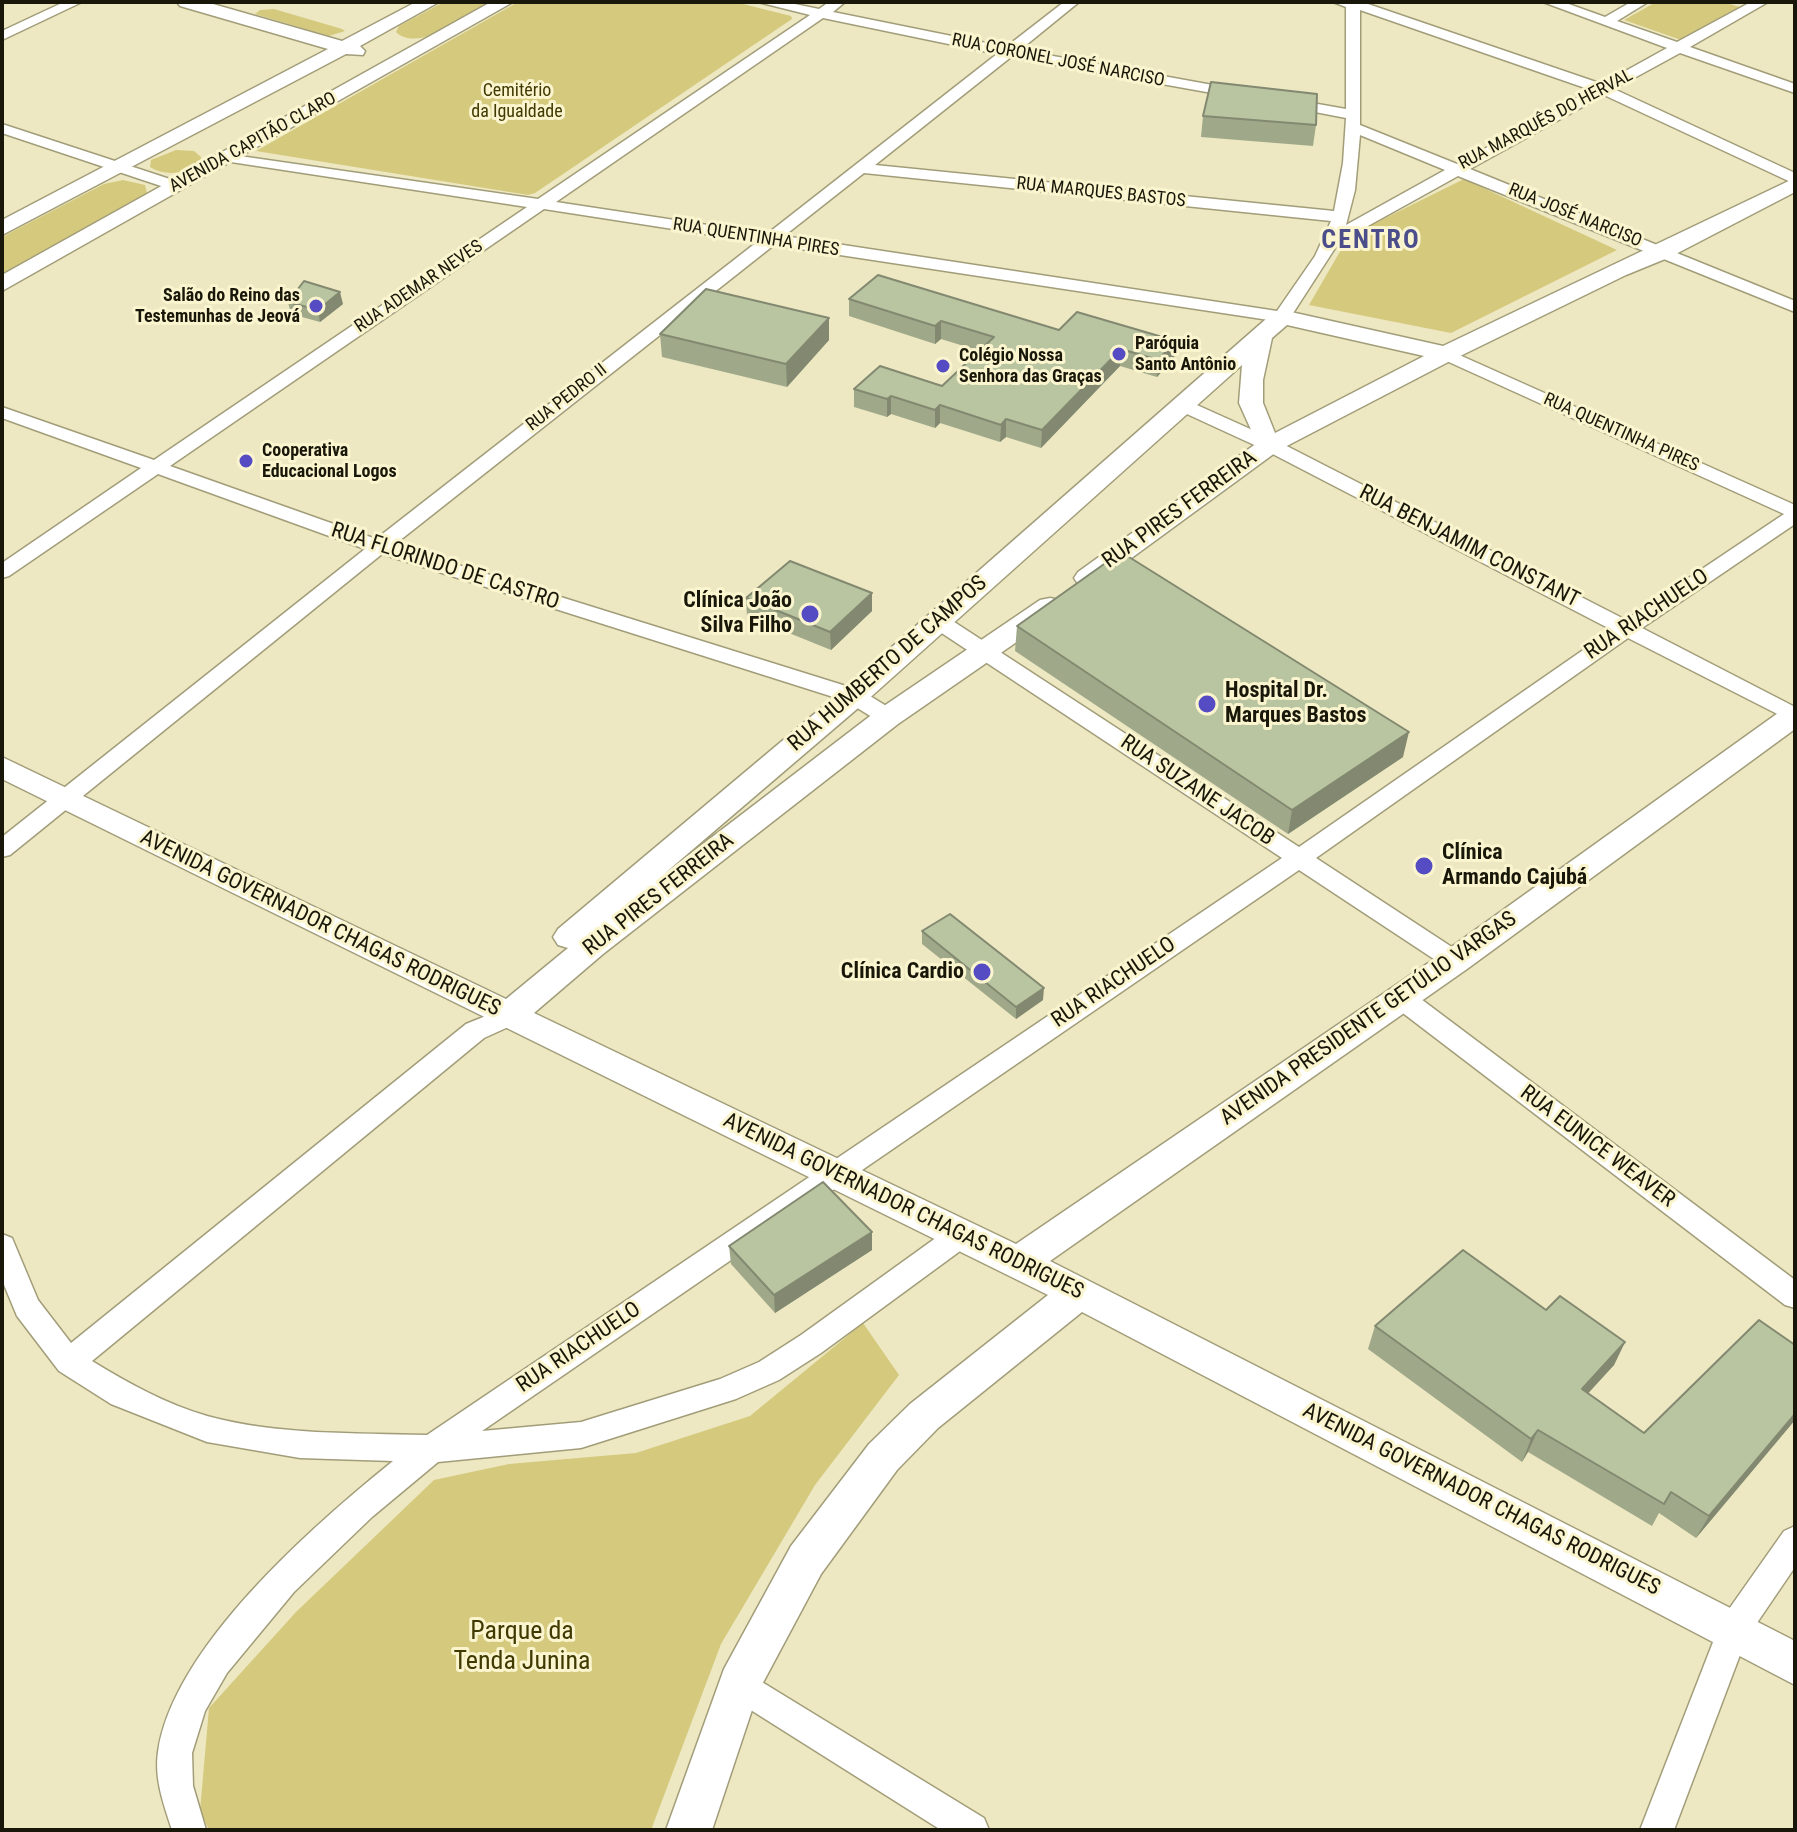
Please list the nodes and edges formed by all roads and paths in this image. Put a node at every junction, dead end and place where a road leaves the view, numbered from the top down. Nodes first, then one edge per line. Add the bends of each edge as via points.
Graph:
1 (75, 2) edge
2 (186, 2) edge
3 (430, 2) edge
4 (504, 2) edge
5 (765, 2) edge
6 (838, 2) edge
7 (1072, 2) edge
8 (1550, 2) edge
9 (1641, 2) edge
10 (1734, 2) edge
11 (266, 3) edge
12 (1348, 3) edge
13 (1756, 5) edge
14 (818, 15) junction
15 (237, 17) junction
16 (1608, 21) junction
17 (342, 24) dead end
18 (373, 33) junction
19 (2, 36) edge
20 (1684, 47) junction
21 (346, 48) junction
22 (424, 48) junction
23 (1009, 52) junction
24 (396, 63) junction
25 (1603, 89) junction
26 (1795, 89) edge
27 (1259, 98) edge
28 (1275, 101) edge
29 (1354, 121) junction
30 (2, 128) edge
31 (175, 139) junction
32 (233, 155) junction
33 (120, 167) junction
34 (861, 168) junction
35 (1458, 168) junction
36 (1795, 182) edge
37 (176, 186) junction
38 (540, 204) junction
39 (1341, 217) junction
40 (2, 229) edge
41 (1332, 239) junction
42 (767, 240) junction
43 (1662, 252) junction
44 (2, 284) edge
45 (1795, 307) edge
46 (1282, 317) junction
47 (1261, 336) junction
48 (1446, 354) junction
49 (1182, 405) junction
50 (2, 412) edge
51 (1270, 445) junction
52 (155, 468) junction
53 (1795, 513) edge
54 (379, 547) junction
55 (2, 572) edge
56 (938, 621) junction
57 (1628, 628) junction
58 (987, 651) junction
59 (854, 696) junction
60 (1795, 716) edge
61 (888, 717) junction
62 (2, 767) edge
63 (67, 800) junction
64 (2, 849) edge
65 (1298, 859) junction
66 (1455, 961) junction
67 (1400, 997) junction
68 (491, 1017) junction
69 (832, 1174) junction
70 (961, 1235) junction
71 (2, 1246) edge
72 (1018, 1263) junction
73 (1079, 1292) junction
74 (1795, 1296) edge
75 (69, 1362) junction
76 (431, 1449) junction
77 (1795, 1541) edge
78 (1733, 1630) junction
79 (1795, 1664) edge
80 (739, 1684) junction
81 (189, 1830) edge
82 (689, 1830) edge
83 (972, 1830) edge
84 (1657, 1830) edge

1 - 19 street
2 - 15 street
3 - 18 street, AVENIDA CAPITÃO CLARO
4 - 22 street, AVENIDA CAPITÃO CLARO
5 - 14 street, RUA CORONEL JOSÉ NARCISO
6 - 14 street, RUA ADEMAR NEVES
7 - 23 street, RUA PEDRO II
8 - 16 street
9 - 16 street
10 - 13 street
11 - 15 street
12 - 25 street
12 - 29 street
13 - 20 street, RUA MARQUÊS DO HERVAL
14 - 23 street, RUA CORONEL JOSÉ NARCISO
14 - 38 street, RUA ADEMAR NEVES
15 - 21 street
16 - 20 street
17 - 18 street
18 - 21 street, AVENIDA CAPITÃO CLARO
18 - 22 street
20 - 25 street, RUA MARQUÊS DO HERVAL
20 - 26 street
21 - 24 street
21 - 31 street, AVENIDA CAPITÃO CLARO
22 - 24 street, AVENIDA CAPITÃO CLARO
23 - 27 street, RUA CORONEL JOSÉ NARCISO
23 - 34 street, RUA PEDRO II
24 - 32 street, AVENIDA CAPITÃO CLARO
25 - 35 street, RUA MARQUÊS DO HERVAL
25 - 36 street
28 - 29 street
29 - 35 street, RUA JOSÉ NARCISO
29 - 39 street
30 - 33 street
31 - 32 street via 201,140
31 - 33 street, AVENIDA CAPITÃO CLARO
32 - 37 street, AVENIDA CAPITÃO CLARO
32 - 38 street, RUA QUENTINHA PIRES
33 - 37 street
33 - 40 street, AVENIDA CAPITÃO CLARO
34 - 39 street, RUA MARQUES BASTOS
34 - 42 street, RUA PEDRO II
35 - 41 street, RUA MARQUÊS DO HERVAL
35 - 43 street, RUA JOSÉ NARCISO
36 - 43 street, RUA PIRES FERREIRA
37 - 44 street, AVENIDA CAPITÃO CLARO
38 - 42 street, RUA QUENTINHA PIRES
38 - 52 street, RUA ADEMAR NEVES
39 - 41 street
41 - 46 street
42 - 46 street, RUA QUENTINHA PIRES
42 - 54 street, RUA PEDRO II
43 - 45 street, RUA JOSÉ NARCISO
43 - 48 street, RUA PIRES FERREIRA
46 - 47 street, RUA HUMBERTO DE CAMPOS
46 - 48 street
47 - 49 street, RUA HUMBERTO DE CAMPOS
47 - 51 street via 1248,402
48 - 51 street, RUA PIRES FERREIRA
48 - 53 street, RUA QUENTINHA PIRES
49 - 51 street, RUA BENJAMIM CONSTANT
49 - 56 street, RUA HUMBERTO DE CAMPOS
50 - 52 street, RUA FLORINDO DE CASTRO
51 - 57 street, RUA BENJAMIM CONSTANT
51 - 58 street, RUA PIRES FERREIRA
52 - 54 street, RUA FLORINDO DE CASTRO
52 - 55 street, RUA ADEMAR NEVES
53 - 57 street, RUA RIACHUELO
54 - 59 street, RUA FLORINDO DE CASTRO
54 - 63 street, RUA PEDRO II
56 - 58 street, RUA SUZANE JACOB
56 - 59 street, RUA HUMBERTO DE CAMPOS
57 - 60 street, RUA BENJAMIM CONSTANT
57 - 65 street, RUA RIACHUELO
58 - 61 street, RUA PIRES FERREIRA
58 - 65 street, RUA SUZANE JACOB
59 - 61 street, RUA FLORINDO DE CASTRO
59 - 68 street, RUA HUMBERTO DE CAMPOS
60 - 66 street, AVENIDA PRESIDENTE GETÚLIO VARGAS
61 - 68 street, RUA PIRES FERREIRA via 592,946
62 - 63 street, AVENIDA GOVERNADOR CHAGAS RODRIGUES
63 - 64 street, RUA PEDRO II
63 - 68 street, AVENIDA GOVERNADOR CHAGAS RODRIGUES
65 - 66 street, RUA SUZANE JACOB
65 - 69 street, RUA RIACHUELO
66 - 67 street, AVENIDA PRESIDENTE GETÚLIO VARGAS
67 - 72 street, AVENIDA PRESIDENTE GETÚLIO VARGAS
67 - 74 street, RUA EUNICE WEAVER
68 - 69 street, AVENIDA GOVERNADOR CHAGAS RODRIGUES
68 - 75 street
69 - 70 street, AVENIDA GOVERNADOR CHAGAS RODRIGUES
69 - 76 street, RUA RIACHUELO
70 - 72 street, AVENIDA GOVERNADOR CHAGAS RODRIGUES
70 - 76 street via 811,1344 726,1390 581,1435
71 - 75 street via 27,1307
72 - 73 street, AVENIDA GOVERNADOR CHAGAS RODRIGUES
73 - 78 street, AVENIDA GOVERNADOR CHAGAS RODRIGUES
73 - 80 street via 924,1416 883,1457 806,1560
75 - 76 street via 121,1395 207,1429 300,1444
76 - 81 street, RUA RIACHUELO via 356,1508 217,1658 189,1704 176,1743 173,1782
77 - 78 street
78 - 79 street, AVENIDA GOVERNADOR CHAGAS RODRIGUES
78 - 84 street
80 - 82 street
80 - 83 street

